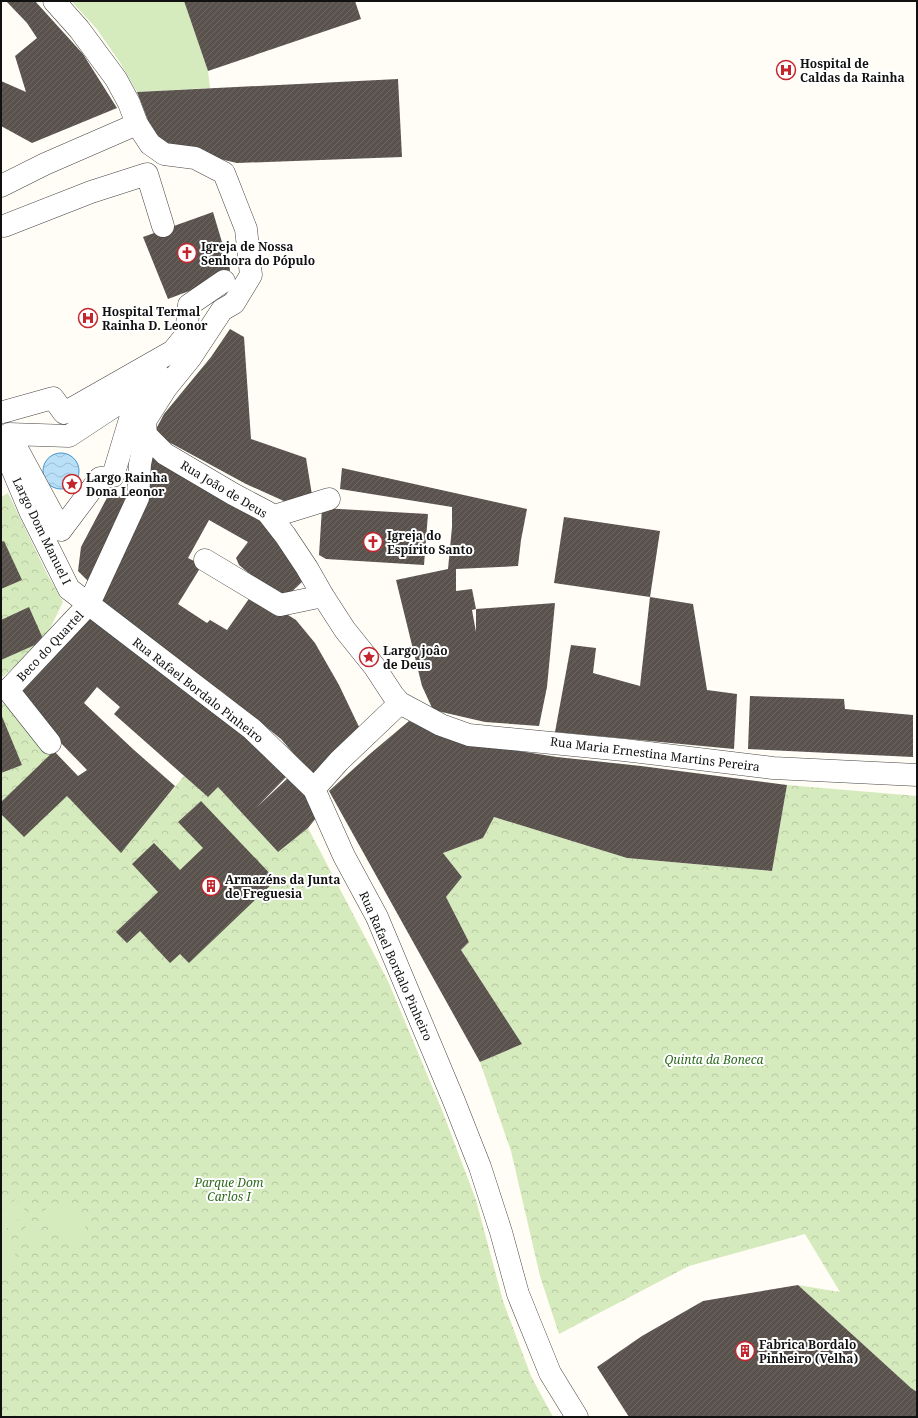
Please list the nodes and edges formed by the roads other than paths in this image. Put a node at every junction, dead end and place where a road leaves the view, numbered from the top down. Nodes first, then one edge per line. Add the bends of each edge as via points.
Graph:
1 (54, 1) edge
2 (137, 124) junction
3 (3, 179) edge
4 (4, 226) dead end
5 (163, 226) dead end
6 (224, 281) dead end
7 (3, 412) dead end
8 (146, 435) junction
9 (5, 438) edge
10 (329, 499) dead end
11 (271, 517) junction
12 (205, 560) dead end
13 (323, 596) junction
14 (89, 604) junction
15 (400, 703) junction
16 (50, 743) dead end
17 (917, 775) edge
18 (314, 789) junction
19 (577, 1417) edge

1 - 2 street via 79,29 116,79
2 - 3 street
2 - 8 street via 150,144 164,154 195,158 224,173 246,230 251,275 234,303 222,310 191,358 166,388 145,421
4 - 5 street via 91,192 146,174
6 - 7 street via 189,305 186,335 173,351 64,413 53,398
8 - 11 street, Rua João de Deus via 165,454 267,512
8 - 14 street via 140,464 138,498
9 - 9 street via 61,530 100,478 113,476 131,416 160,376 69,436
9 - 14 street, Largo Dom Manuel I via 30,511 69,589
10 - 11 street
11 - 13 street, Rua João de Deus via 309,571
12 - 13 street via 280,605
13 - 15 street, Rua João de Deus via 345,630
14 - 16 street, Beco do Quartel via 8,690
14 - 18 street, Rua Rafael Bordalo Pinheiro via 252,729
15 - 17 street, Rua Maria Ernestina Martins Pereira via 441,725 469,734 773,768
15 - 18 street via 339,761
18 - 19 street, Rua Rafael Bordalo Pinheiro via 344,856 390,947 480,1167 518,1294 550,1373

